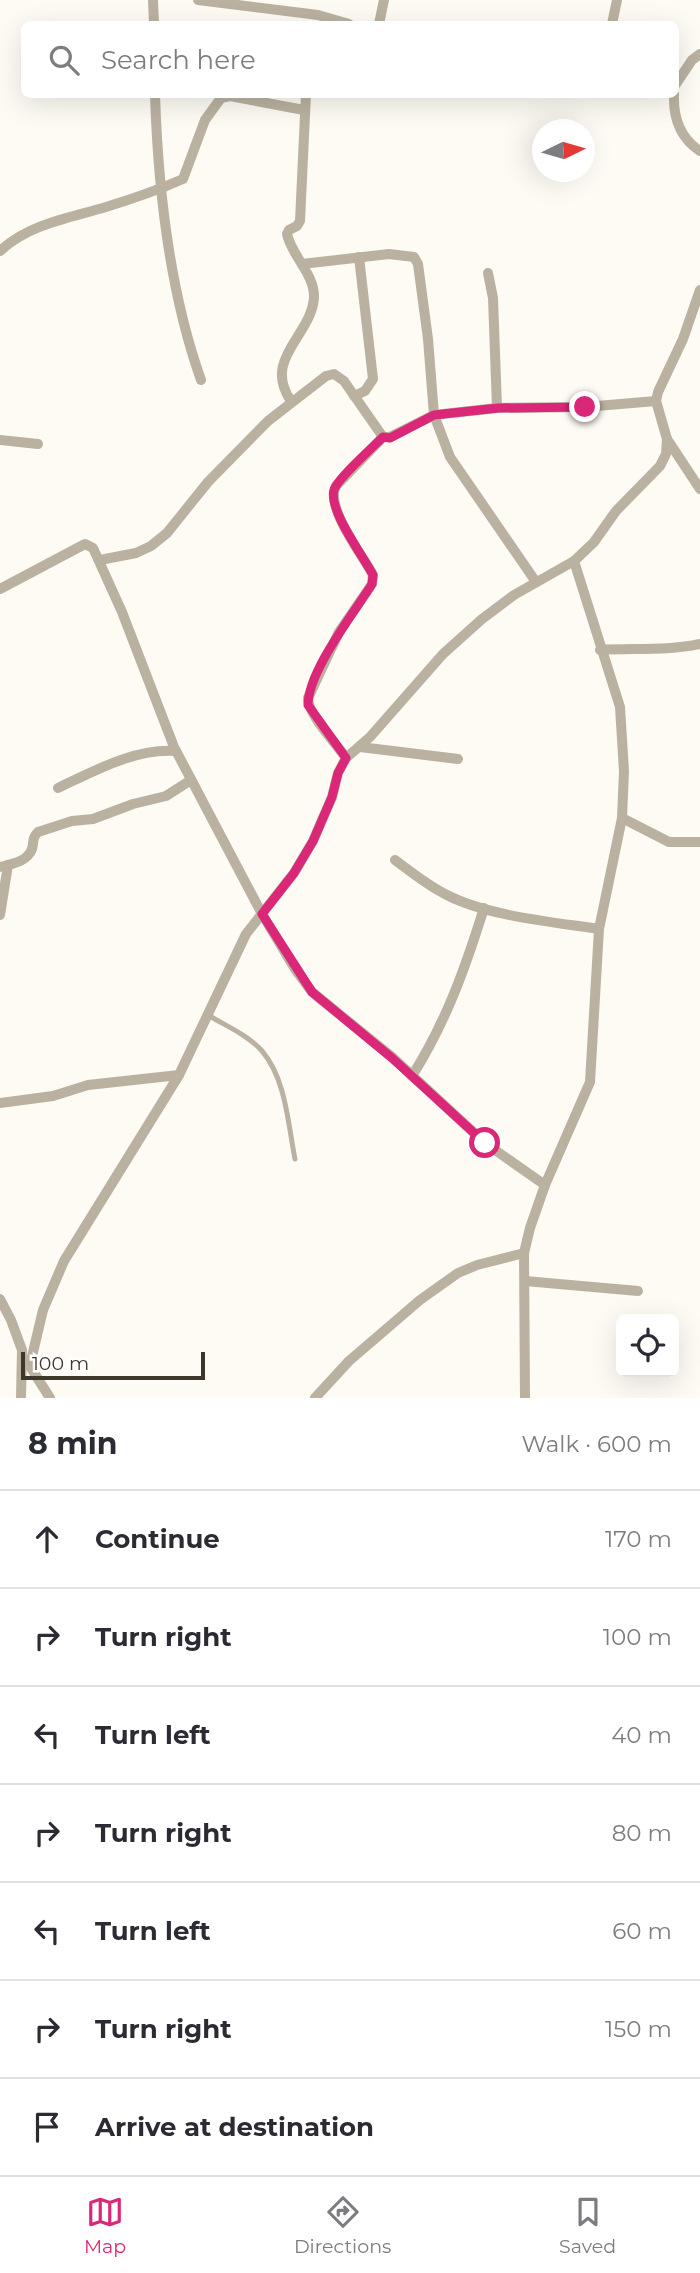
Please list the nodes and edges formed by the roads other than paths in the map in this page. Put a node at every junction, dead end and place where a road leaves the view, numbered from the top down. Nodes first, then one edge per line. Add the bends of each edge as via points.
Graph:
1 (153, 0) edge
2 (198, 0) edge
3 (384, 0) edge
4 (617, 0) edge
5 (286, 5) edge
6 (317, 20) edge
7 (154, 21) edge
8 (380, 21) edge
9 (613, 21) edge
10 (700, 54) edge
11 (679, 78) edge
12 (155, 98) edge
13 (221, 98) edge
14 (241, 98) edge
15 (306, 98) edge
16 (674, 98) edge
17 (304, 110) junction
18 (700, 151) edge
19 (161, 190) junction
20 (0, 251) edge
21 (359, 257) junction
22 (302, 264) junction
23 (488, 273) dead end
24 (700, 293) edge
25 (201, 380) dead end
26 (354, 396) junction
27 (291, 401) junction
28 (656, 401) junction
29 (498, 408) junction
30 (434, 415) junction
31 (383, 437) junction
32 (667, 439) junction
33 (0, 440) edge
34 (38, 443) dead end
35 (700, 489) edge
36 (100, 561) junction
37 (574, 561) junction
38 (536, 582) junction
39 (0, 589) edge
40 (700, 644) edge
41 (600, 650) junction
42 (167, 729) junction
43 (360, 747) junction
44 (158, 750) junction
45 (176, 751) junction
46 (346, 758) junction
47 (458, 759) dead end
48 (191, 780) junction
49 (58, 788) dead end
50 (622, 818) junction
51 (700, 842) edge
52 (395, 860) dead end
53 (4, 866) edge
54 (484, 908) junction
55 (262, 914) junction
56 (0, 915) edge
57 (599, 929) junction
58 (206, 1014) junction
59 (178, 1075) junction
60 (412, 1076) junction
61 (0, 1103) edge
62 (295, 1159) dead end
63 (545, 1185) junction
64 (524, 1253) junction
65 (525, 1281) junction
66 (638, 1291) dead end
67 (0, 1299) edge
68 (22, 1356) junction
69 (30, 1366) junction
70 (21, 1398) edge
71 (50, 1398) edge
72 (315, 1398) edge
73 (525, 1398) edge

1 - 7 street
2 - 5 street
3 - 8 street
4 - 9 street
5 - 6 street
10 - 11 street
12 - 19 street
13 - 19 street via 205,120 183,180
14 - 17 street
15 - 17 street
16 - 18 street via 678,127
17 - 22 street via 300,221 287,234
19 - 20 street via 46,224 12,239
19 - 25 street via 176,290
21 - 22 street
21 - 26 street via 373,379 365,391
21 - 30 street via 405,254 418,264
22 - 27 street via 314,296 311,312 281,370 281,383
23 - 29 street
24 - 28 street
26 - 27 street via 334,374
26 - 31 street
27 - 36 street via 225,465 167,533 136,553
28 - 29 street
28 - 32 street
29 - 30 street
30 - 31 street via 390,438
30 - 38 street via 450,457
31 - 46 street via 333,492 344,525 373,575 372,584 339,632 308,698 314,715
32 - 35 street
32 - 37 street via 660,467
33 - 34 street
36 - 39 street via 85,544
36 - 42 street
37 - 38 street
37 - 41 street
38 - 43 street via 482,619 443,654
40 - 41 street
41 - 50 street via 620,707
42 - 44 street
42 - 45 street
43 - 46 street
43 - 47 street
44 - 45 street
44 - 49 street via 114,762
45 - 48 street
46 - 55 street via 313,841
48 - 53 street via 166,796 38,832 28,856
48 - 55 street
50 - 51 street via 669,842
50 - 57 street
52 - 54 street via 447,896
53 - 56 street
54 - 57 street
54 - 60 street via 451,1005
55 - 58 street via 246,934
55 - 60 street via 312,992
57 - 63 street via 590,1082
58 - 59 street
58 - 62 lane via 262,1051 277,1077
59 - 61 street via 88,1085 53,1097
59 - 69 street via 64,1261 43,1310
60 - 63 street via 485,1143
63 - 64 street
64 - 65 street
64 - 72 street via 458,1273 349,1361
65 - 66 street
65 - 73 street
67 - 68 street
68 - 69 street
68 - 70 street
69 - 71 street

